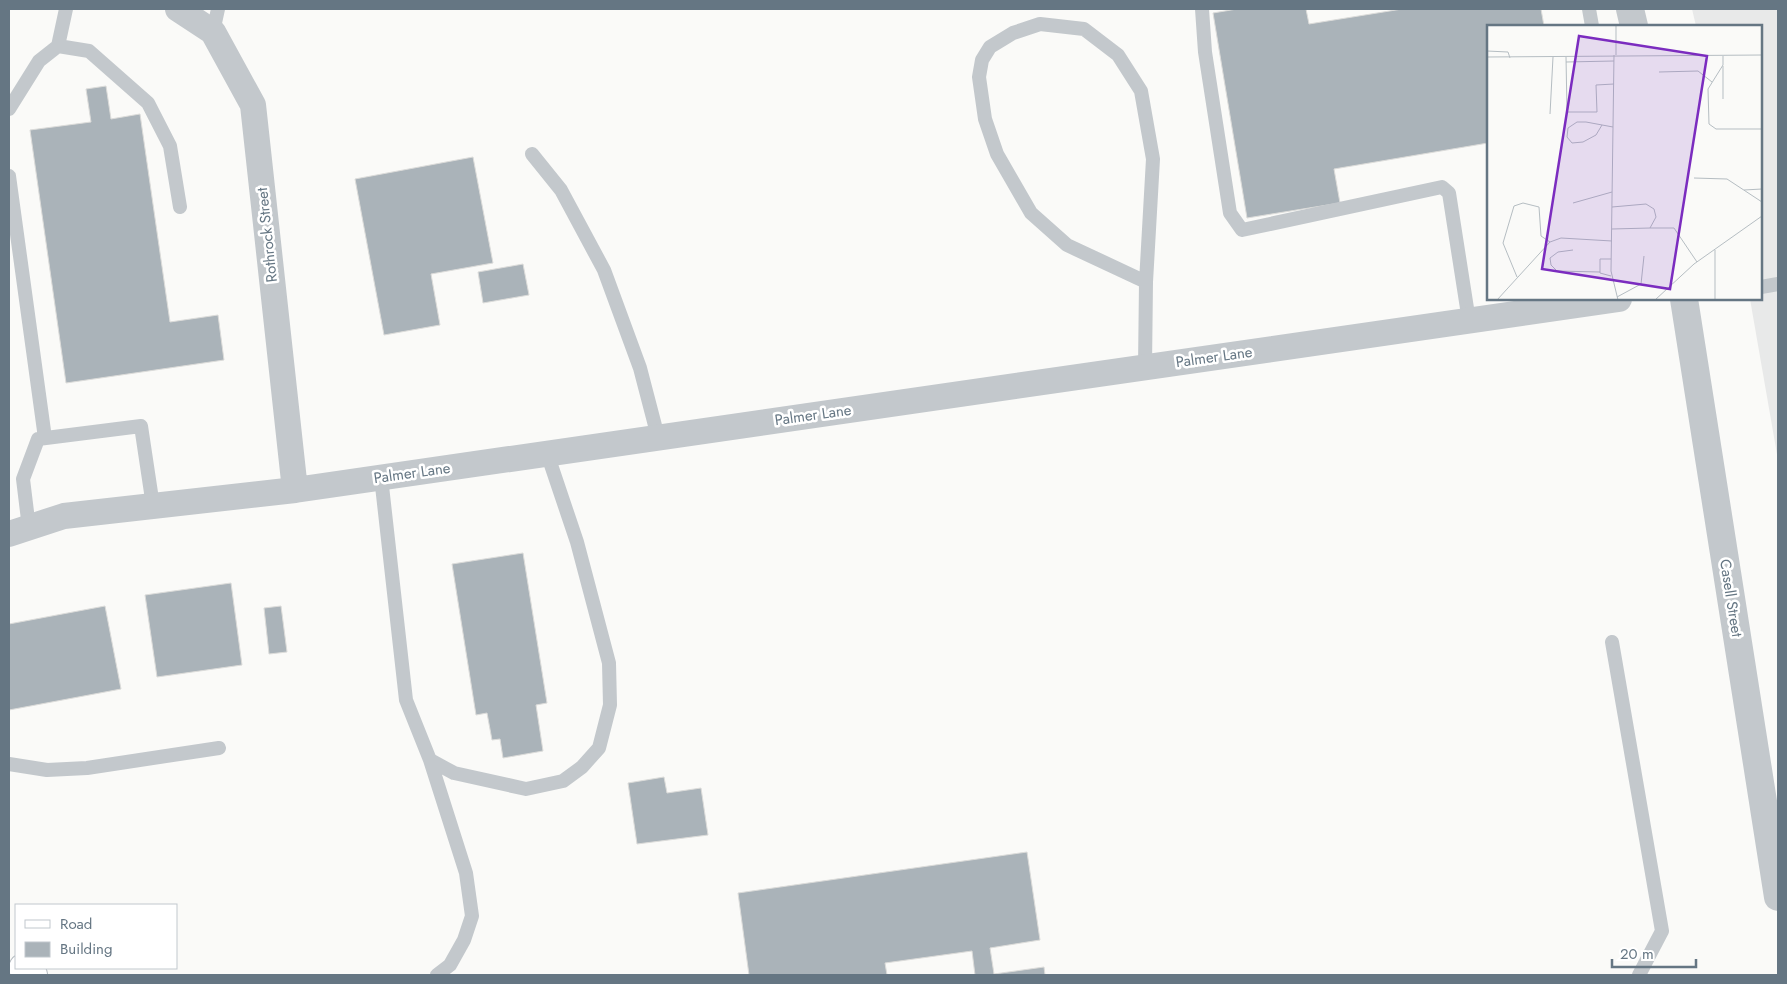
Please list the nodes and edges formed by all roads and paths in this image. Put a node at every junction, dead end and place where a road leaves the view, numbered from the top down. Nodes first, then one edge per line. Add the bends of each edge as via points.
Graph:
1 (66, 9) edge
2 (178, 9) edge
3 (1202, 9) edge
4 (1589, 9) edge
5 (1630, 9) edge
6 (215, 20) edge
7 (1592, 25) edge
8 (1634, 25) edge
9 (58, 46) junction
10 (9, 109) edge
11 (532, 154) dead end
12 (9, 176) edge
13 (180, 207) dead end
14 (1146, 282) junction
15 (1778, 284) edge
16 (1762, 287) edge
17 (1612, 300) edge
18 (1684, 300) edge
19 (1469, 320) junction
20 (1145, 367) junction
21 (658, 437) junction
22 (45, 438) junction
23 (547, 453) junction
24 (381, 477) junction
25 (295, 490) junction
26 (153, 506) junction
27 (19, 531) edge
28 (1612, 642) dead end
29 (219, 748) dead end
30 (430, 760) junction
31 (9, 764) edge
32 (1778, 897) edge
33 (437, 975) edge
34 (1639, 975) edge

1 - 9 lane
2 - 6 street, Rothrock Street
3 - 19 lane via 1205,52 1230,213 1242,230 1442,187 1449,193
4 - 7 lane
5 - 8 street
6 - 25 street, Rothrock Street via 253,105
9 - 10 lane via 39,61
9 - 13 lane via 89,51 148,103 170,146
11 - 21 lane via 561,190 604,270 640,368
12 - 22 lane
14 - 14 lane via 1153,159 1141,91 1118,56 1084,29 1040,24 1013,33 990,47 982,60 979,77 985,119 996,154 1031,212 1067,245
14 - 20 lane
15 - 16 lane
17 - 19 street, Palmer Lane
18 - 32 street, Casell Street
19 - 20 street, Palmer Lane
20 - 21 street, Palmer Lane
21 - 23 street, Palmer Lane
22 - 26 lane via 141,426
22 - 27 lane via 38,439 23,479
23 - 24 street, Palmer Lane
23 - 30 lane via 577,542 609,663 610,705 599,748 582,767 563,781 526,788 454,773
24 - 25 street, Palmer Lane
24 - 30 lane via 406,700
25 - 26 street, Palmer Lane
26 - 27 street, Palmer Lane via 64,516
28 - 34 lane via 1662,931
29 - 31 lane via 87,768 47,770
30 - 33 lane via 466,873 472,916 464,940 450,965

